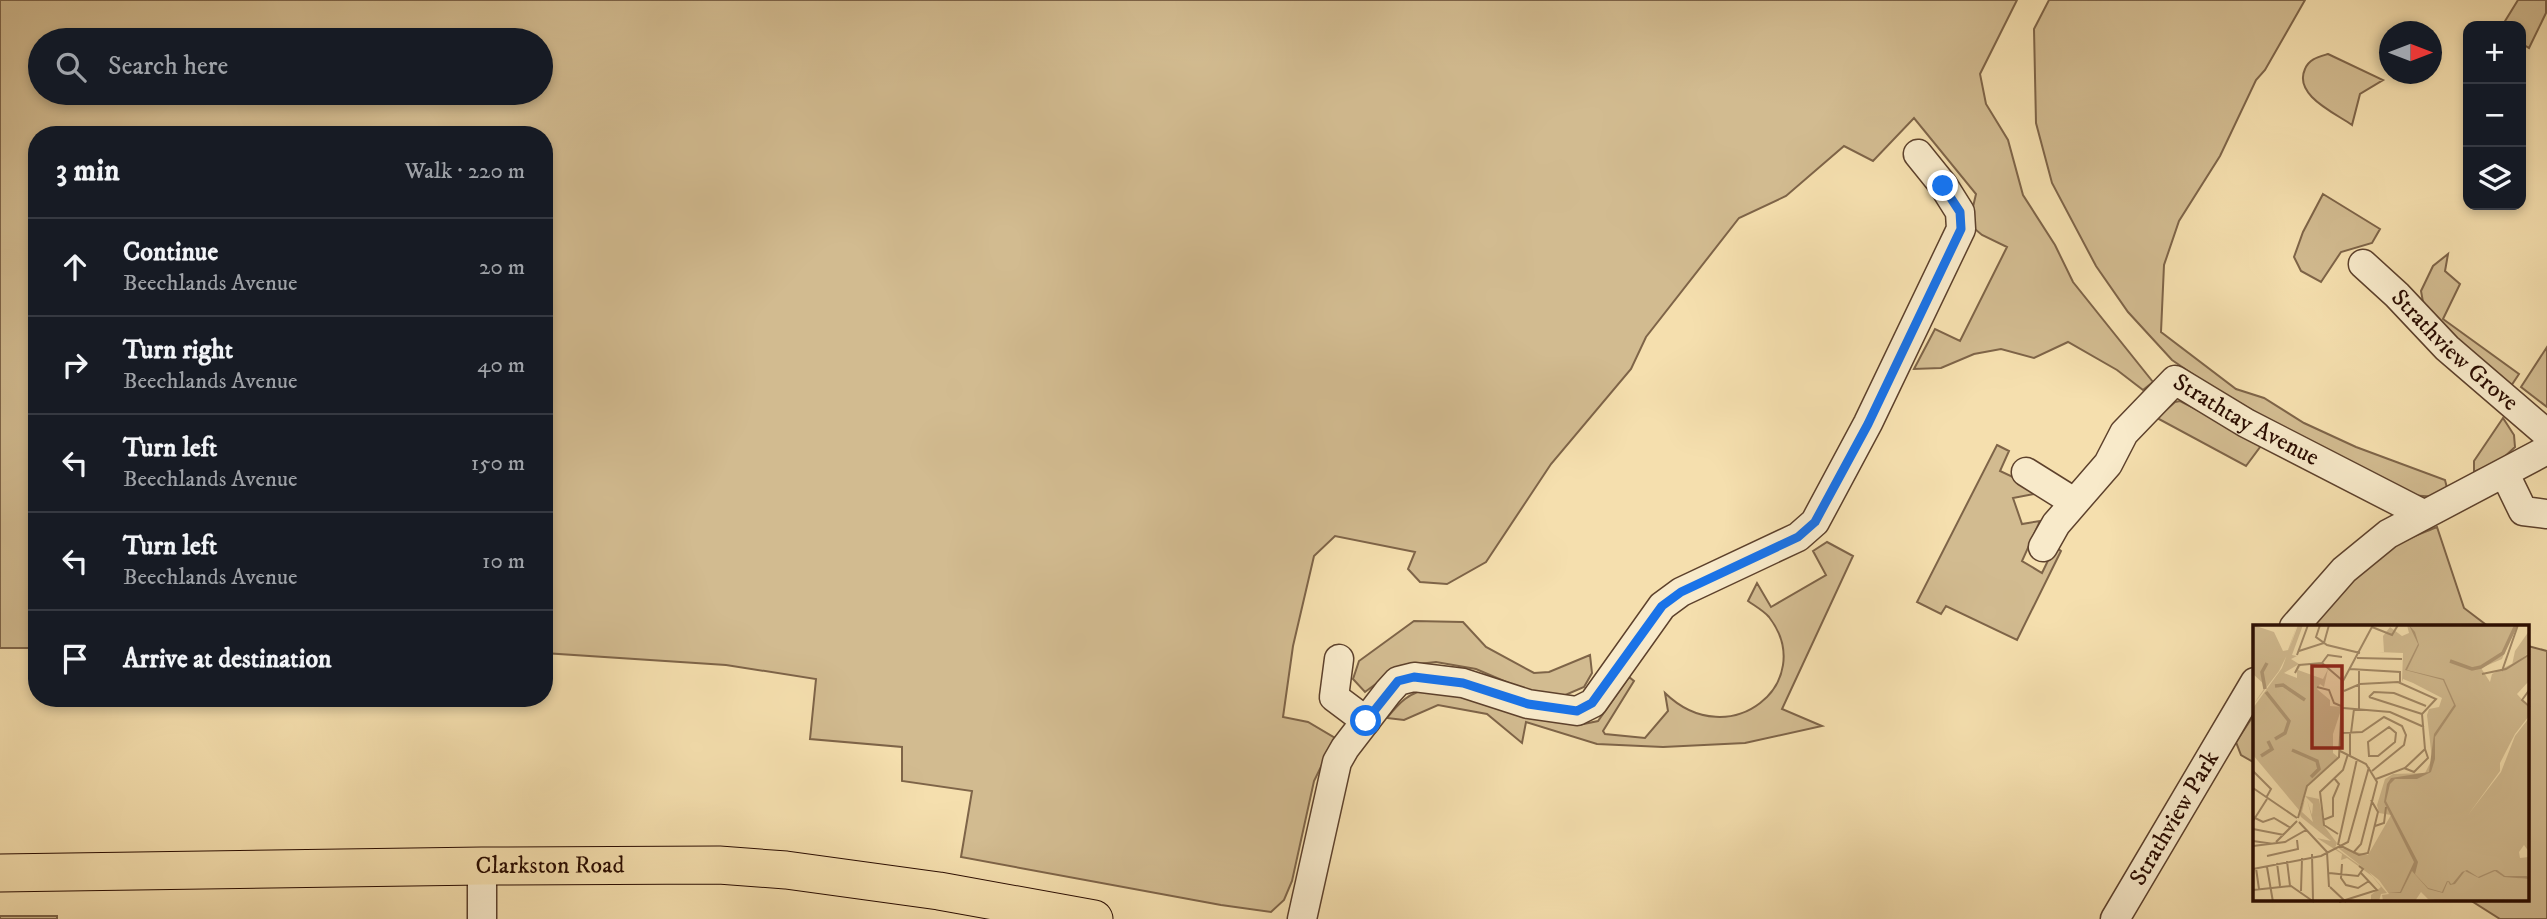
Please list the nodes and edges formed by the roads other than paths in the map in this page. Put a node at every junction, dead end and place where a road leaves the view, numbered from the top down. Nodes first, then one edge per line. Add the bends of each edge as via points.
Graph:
1 (1918, 154) dead end
2 (2363, 264) dead end
3 (2547, 434) edge
4 (2547, 450) edge
5 (2026, 472) dead end
6 (2505, 474) junction
7 (2074, 502) junction
8 (2423, 514) junction
9 (2547, 514) edge
10 (2043, 547) dead end
11 (2296, 625) edge
12 (1339, 659) dead end
13 (2253, 685) edge
14 (1366, 721) junction
15 (482, 866) junction
16 (0, 873) edge
17 (482, 919) edge
18 (1094, 919) edge
19 (1302, 919) edge
20 (2115, 919) edge

1 - 14 street via 1960,212 1961,229 1868,424 1815,522 1798,537 1681,592 1662,606 1592,703 1577,711 1528,704 1463,683 1414,677 1398,681
2 - 3 street, Strathview Grove via 2447,348
4 - 6 street
5 - 7 street
6 - 8 street
6 - 9 street via 2523,511
7 - 8 street, Strathtay Avenue via 2108,464 2124,433 2175,380 2246,423
7 - 10 street, Strathtay Avenue
8 - 11 street via 2388,534 2344,570
12 - 14 street via 1334,697
13 - 20 street, Strathview Park
14 - 19 street via 1337,762
15 - 16 main road, Clarkston Road
15 - 17 street
15 - 18 main road, Clarkston Road via 719,865 786,870

